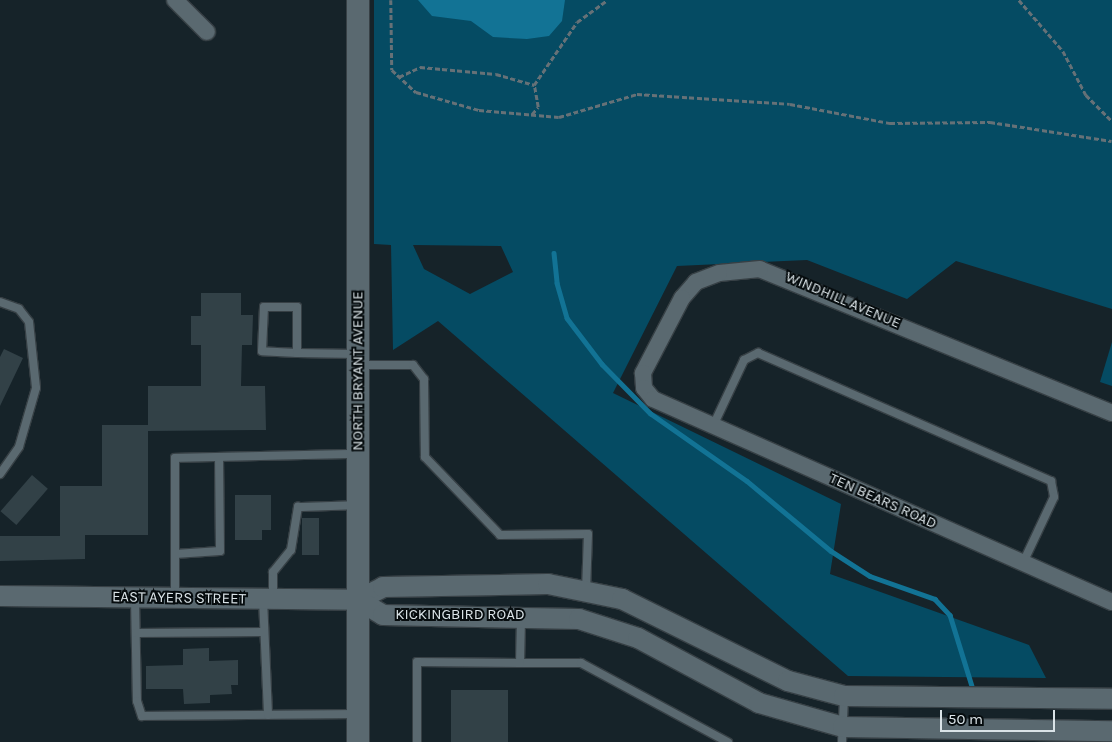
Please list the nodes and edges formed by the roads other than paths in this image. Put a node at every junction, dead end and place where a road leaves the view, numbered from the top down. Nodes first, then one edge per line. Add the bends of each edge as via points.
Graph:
1 (174, 0) edge
2 (358, 0) edge
3 (208, 32) dead end
4 (0, 302) edge
5 (298, 354) junction
6 (358, 360) junction
7 (653, 400) joint
8 (1112, 413) edge
9 (714, 426) junction
10 (358, 454) junction
11 (219, 457) junction
12 (0, 474) edge
13 (359, 506) junction
14 (175, 554) junction
15 (1023, 563) junction
16 (586, 590) junction
17 (0, 596) edge
18 (135, 597) junction
19 (175, 598) junction
20 (268, 599) junction
21 (358, 600) junction
22 (1112, 602) edge
23 (521, 614) junction
24 (264, 632) junction
25 (136, 633) junction
26 (520, 663) junction
27 (844, 696) junction
28 (1112, 699) edge
29 (358, 714) junction
30 (268, 715) junction
31 (1112, 730) edge
32 (842, 735) edge
33 (358, 742) edge
34 (417, 742) edge
35 (728, 742) edge

1 - 3 street
2 - 6 main road, NORTH BRYANT AVENUE
4 - 12 lane via 19,310 29,322 36,388 19,446
5 - 5 lane via 298,309 264,308 262,351
5 - 6 lane
6 - 10 main road, NORTH BRYANT AVENUE
6 - 16 lane via 413,365 424,379 425,457 500,535 588,534
7 - 8 street, WINDHILL AVENUE via 644,388 643,372 682,298 696,282 720,273 760,269
7 - 9 street, TEN BEARS ROAD
9 - 15 street, TEN BEARS ROAD
9 - 15 lane via 744,360 758,353 1051,481 1054,497
10 - 11 lane
10 - 13 main road, NORTH BRYANT AVENUE
11 - 14 lane via 175,458
11 - 14 lane via 220,552
13 - 20 lane via 298,507 291,550 273,572
13 - 21 main road, NORTH BRYANT AVENUE
14 - 19 lane
15 - 22 street, TEN BEARS ROAD
16 - 21 street, KICKINGBIRD ROAD via 548,584 383,587
16 - 27 street, KICKINGBIRD ROAD via 651,611 788,681
17 - 18 street, EAST AYERS STREET
18 - 19 street, EAST AYERS STREET
18 - 25 lane
19 - 20 street, EAST AYERS STREET
20 - 21 street, EAST AYERS STREET
20 - 24 lane
21 - 23 street, KICKINGBIRD ROAD via 383,615
21 - 29 main road, NORTH BRYANT AVENUE
23 - 26 lane
23 - 32 street, KICKINGBIRD ROAD via 554,615 604,626 638,638 759,703
24 - 25 lane
24 - 30 lane
25 - 30 lane via 138,711 142,716
26 - 34 lane via 417,662
26 - 35 lane via 581,663
27 - 28 street, KICKINGBIRD ROAD
27 - 32 lane
29 - 30 lane
29 - 33 main road, NORTH BRYANT AVENUE
31 - 32 street, KICKINGBIRD ROAD

